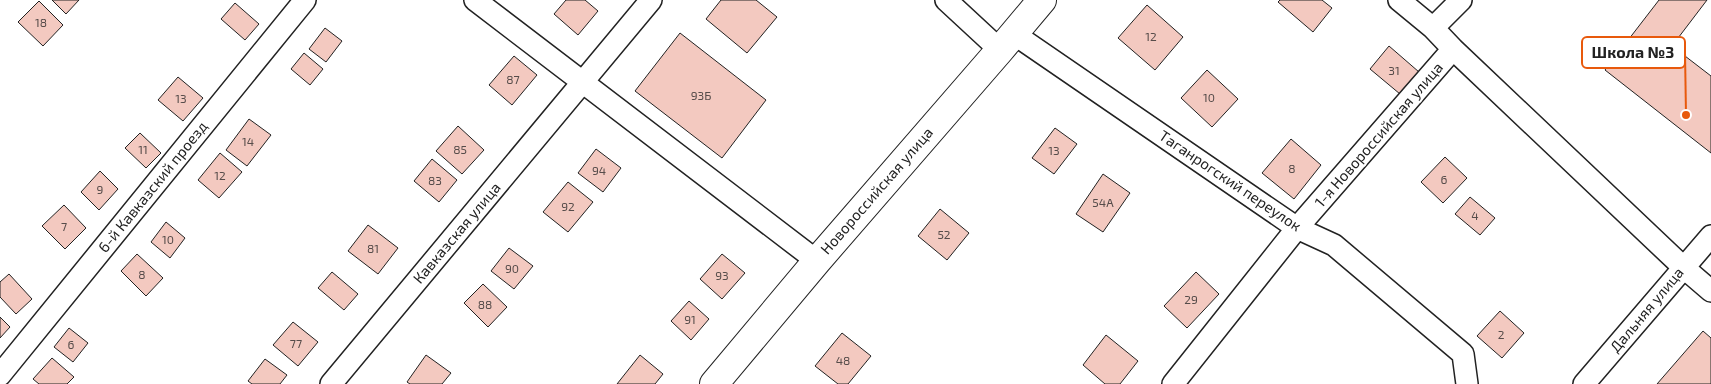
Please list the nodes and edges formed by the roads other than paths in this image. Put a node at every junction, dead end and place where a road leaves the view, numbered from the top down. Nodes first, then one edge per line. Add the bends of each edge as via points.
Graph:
1 (306, 0) edge
2 (475, 0) edge
3 (651, 0) edge
4 (946, 0) edge
5 (1042, 0) edge
6 (1399, 0) edge
7 (1461, 0) edge
8 (1433, 28) junction
9 (1007, 42) junction
10 (1453, 49) junction
11 (583, 82) junction
12 (1298, 228) junction
13 (1711, 236) edge
14 (817, 262) junction
15 (1684, 267) junction
16 (1711, 291) edge
17 (0, 375) edge
18 (331, 384) edge
19 (714, 384) edge
20 (1174, 384) edge
21 (1467, 384) edge
22 (1584, 384) edge

1 - 17 street, 6-й Кавказский проезд
2 - 11 street
3 - 11 street, Кавказская улица
4 - 9 street, Таганрогский переулок
5 - 9 street, Новороссийская улица
6 - 8 street
7 - 8 street
8 - 10 street
9 - 12 street, Таганрогский переулок
9 - 14 street, Новороссийская улица
10 - 12 street, 1-я Новороссийская улица
10 - 15 street
11 - 14 street
11 - 18 street, Кавказская улица
12 - 20 street, 1-я Новороссийская улица
12 - 21 street, Таганрогский переулок via 1334,245 1463,354
13 - 15 street, Дальняя улица
14 - 19 street, Новороссийская улица
15 - 16 street
15 - 22 street, Дальняя улица

